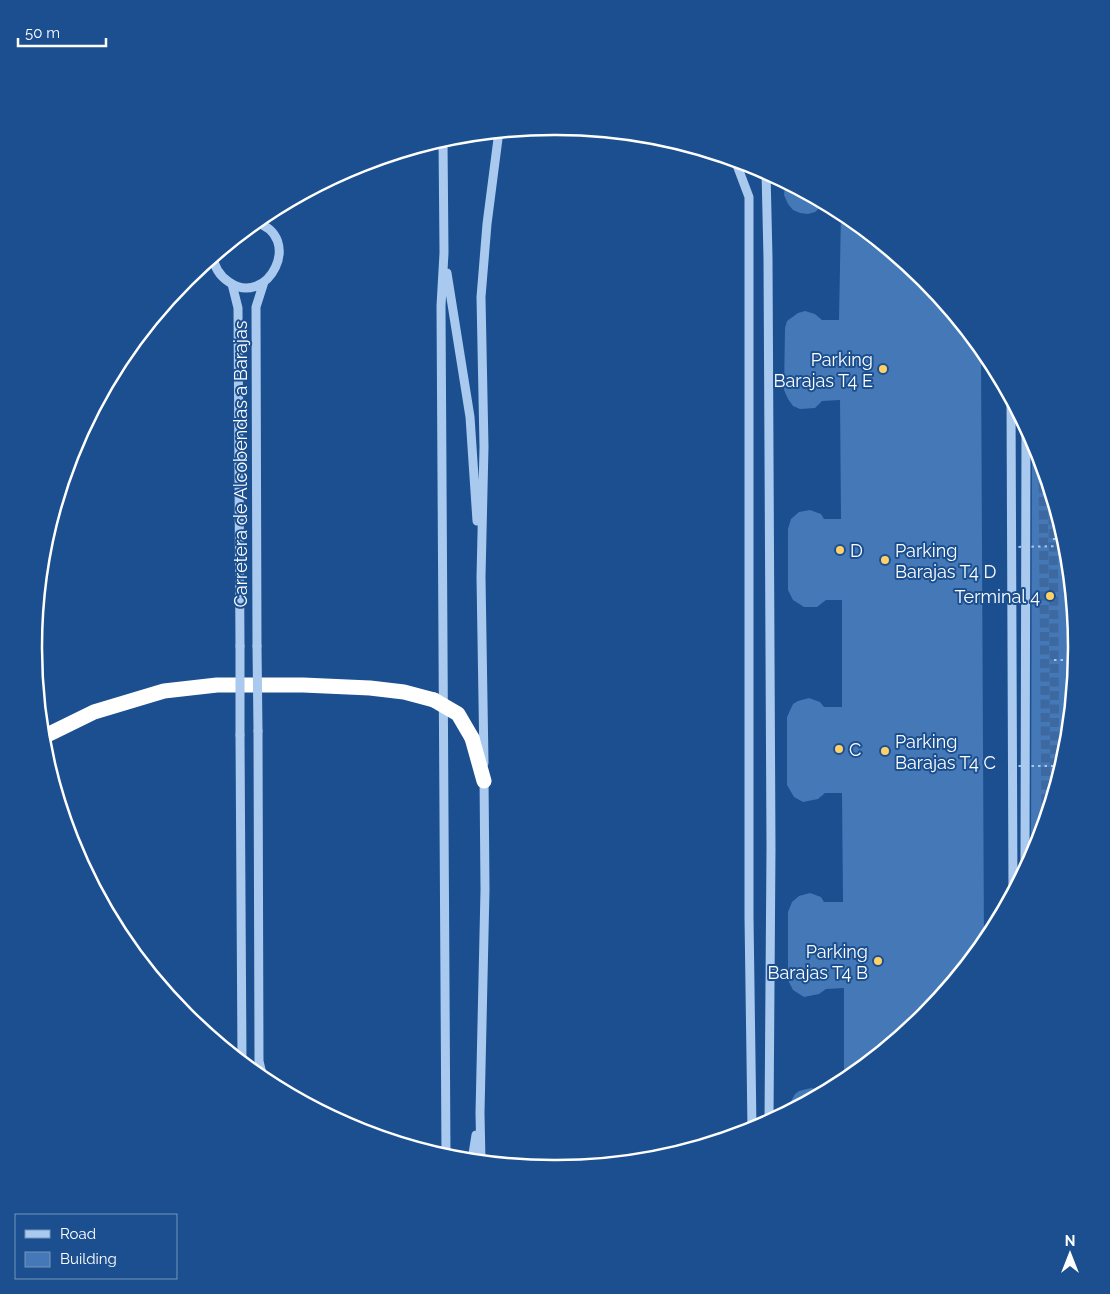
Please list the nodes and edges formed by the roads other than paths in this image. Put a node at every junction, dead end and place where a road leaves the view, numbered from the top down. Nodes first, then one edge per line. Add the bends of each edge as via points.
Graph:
1 (497, 138) edge
2 (444, 147) edge
3 (738, 169) edge
4 (766, 180) edge
5 (263, 226) edge
6 (444, 253) junction
7 (215, 264) edge
8 (211, 267) edge
9 (216, 268) junction
10 (264, 282) junction
11 (232, 284) junction
12 (1011, 413) edge
13 (1026, 446) edge
14 (481, 577) junction
15 (50, 734) edge
16 (484, 781) junction
17 (1025, 850) edge
18 (1013, 878) edge
19 (242, 1053) edge
20 (260, 1066) edge
21 (770, 1112) edge
22 (480, 1113) junction
23 (752, 1120) edge
24 (446, 1148) edge
25 (473, 1153) edge
26 (481, 1154) edge

1 - 14 street via 481,297 484,446
2 - 6 street
3 - 23 street via 749,197
4 - 21 street via 772,848
5 - 10 street, Carretera de Alcobendas a Barajas via 279,247 277,267
6 - 14 street via 470,417
6 - 24 street via 441,306
7 - 9 street
8 - 9 street
9 - 11 street
10 - 11 street via 254,287
10 - 20 street, Carretera de Alcobendas a Barajas, bridge via 256,307
11 - 19 street, Carretera de Alcobendas a Barajas, bridge via 238,308
12 - 18 street
13 - 17 street
14 - 16 street
15 - 16 highway, bridge via 94,712 164,691 218,685 370,688 434,700 458,714 472,738
16 - 22 street
22 - 25 street
22 - 26 street

